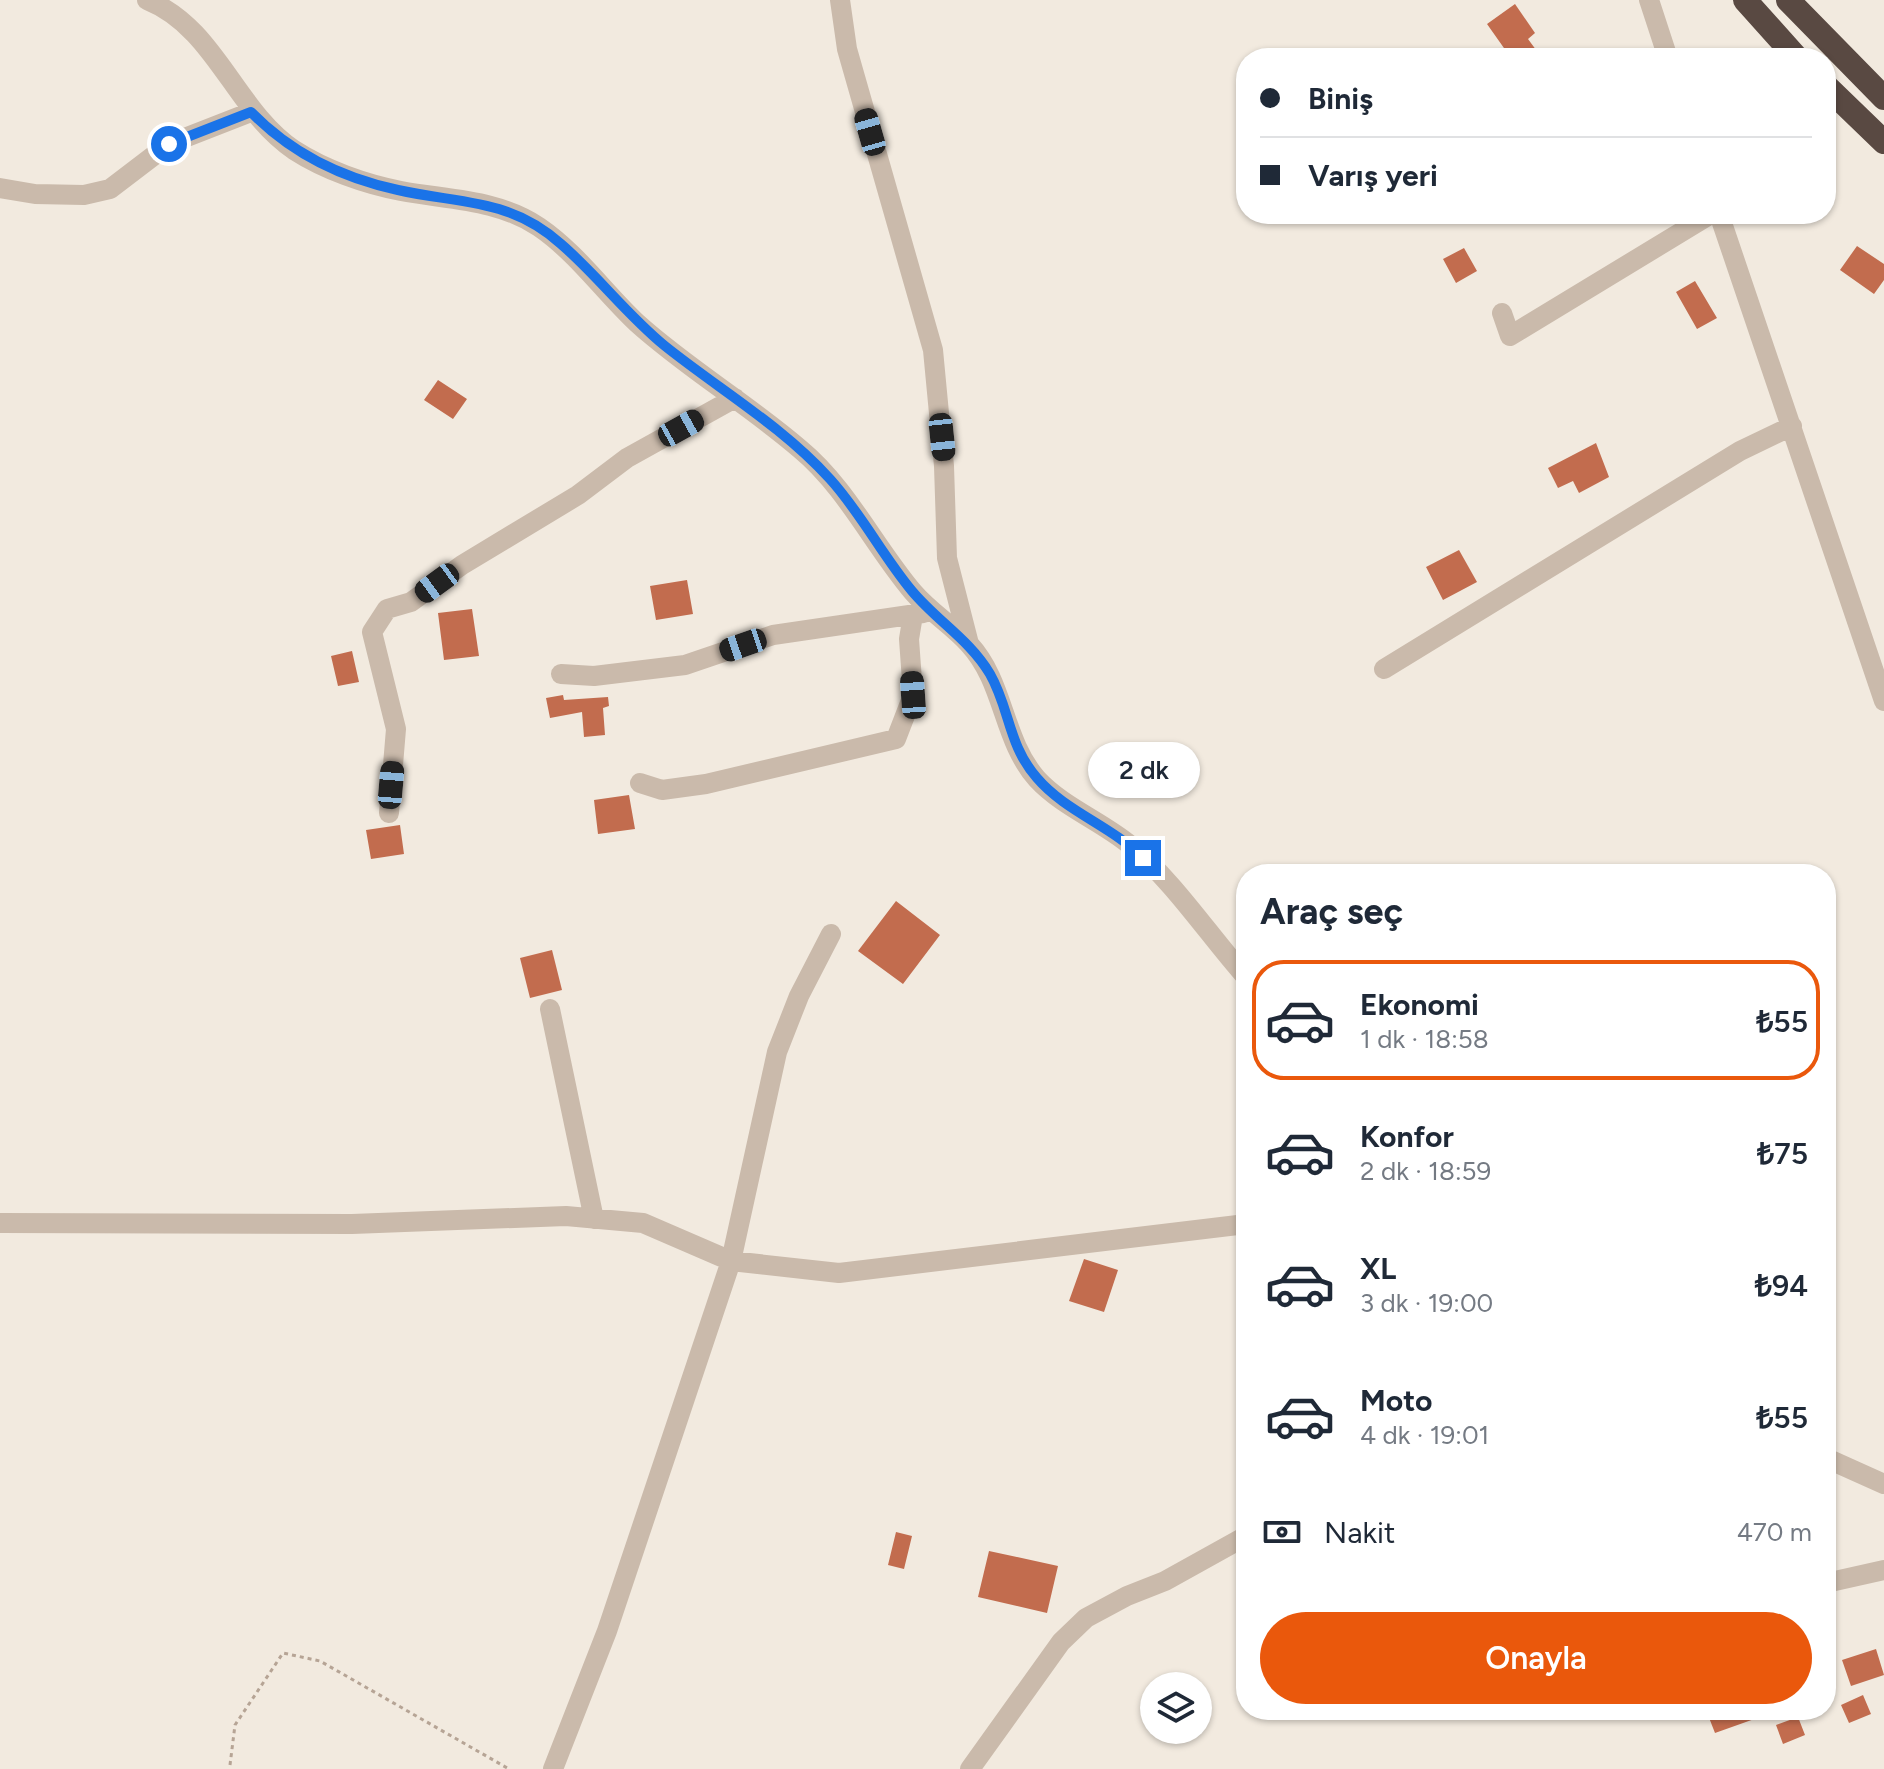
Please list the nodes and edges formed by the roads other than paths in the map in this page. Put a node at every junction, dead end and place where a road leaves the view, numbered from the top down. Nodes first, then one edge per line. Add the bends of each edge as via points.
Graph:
1 (147, 0) edge
2 (840, 0) edge
3 (1649, 0) edge
4 (1745, 0) edge
5 (1788, 0) edge
6 (1665, 48) edge
7 (1788, 48) edge
8 (1835, 48) edge
9 (1836, 49) edge
10 (1836, 96) edge
11 (1884, 98) edge
12 (251, 112) junction
13 (1884, 142) edge
14 (0, 188) edge
15 (1695, 224) edge
16 (1722, 224) edge
17 (1502, 313) dead end
18 (735, 398) junction
19 (1792, 426) junction
20 (922, 613) junction
21 (969, 644) junction
22 (1384, 669) dead end
23 (561, 674) dead end
24 (1884, 701) edge
25 (640, 783) dead end
26 (389, 813) dead end
27 (831, 934) dead end
28 (1236, 966) edge
29 (550, 1009) dead end
30 (594, 1219) junction
31 (0, 1223) edge
32 (1236, 1225) edge
33 (731, 1261) junction
34 (1836, 1462) edge
35 (1884, 1484) edge
36 (1236, 1542) edge
37 (1884, 1570) edge
38 (1836, 1581) edge
39 (553, 1769) edge
40 (970, 1769) edge

1 - 12 street via 176,14 212,52
2 - 21 street via 847,49 933,350 947,558
3 - 6 street
4 - 7 highway
5 - 8 highway
9 - 11 highway
10 - 13 highway
12 - 14 street via 169,144 110,189 84,195
12 - 18 street via 296,151 340,173 397,190 476,201 538,226 638,323
15 - 17 street via 1510,336
16 - 19 street
18 - 20 street via 803,450 832,481
18 - 26 street via 627,458 411,602 387,609 372,632 396,729
19 - 22 street via 1740,451
19 - 24 street
20 - 21 street
20 - 23 street via 773,635 685,665 594,676
20 - 25 street via 909,639 913,695 896,739 706,784 662,790
21 - 28 street via 991,676 1018,752 1038,780 1131,846
27 - 33 street via 777,1052
29 - 30 street
30 - 31 street via 170,1226
30 - 33 street via 643,1223
32 - 33 street via 839,1273
33 - 39 street via 607,1631
34 - 35 street
36 - 40 street via 1086,1618 1061,1642
37 - 38 street

